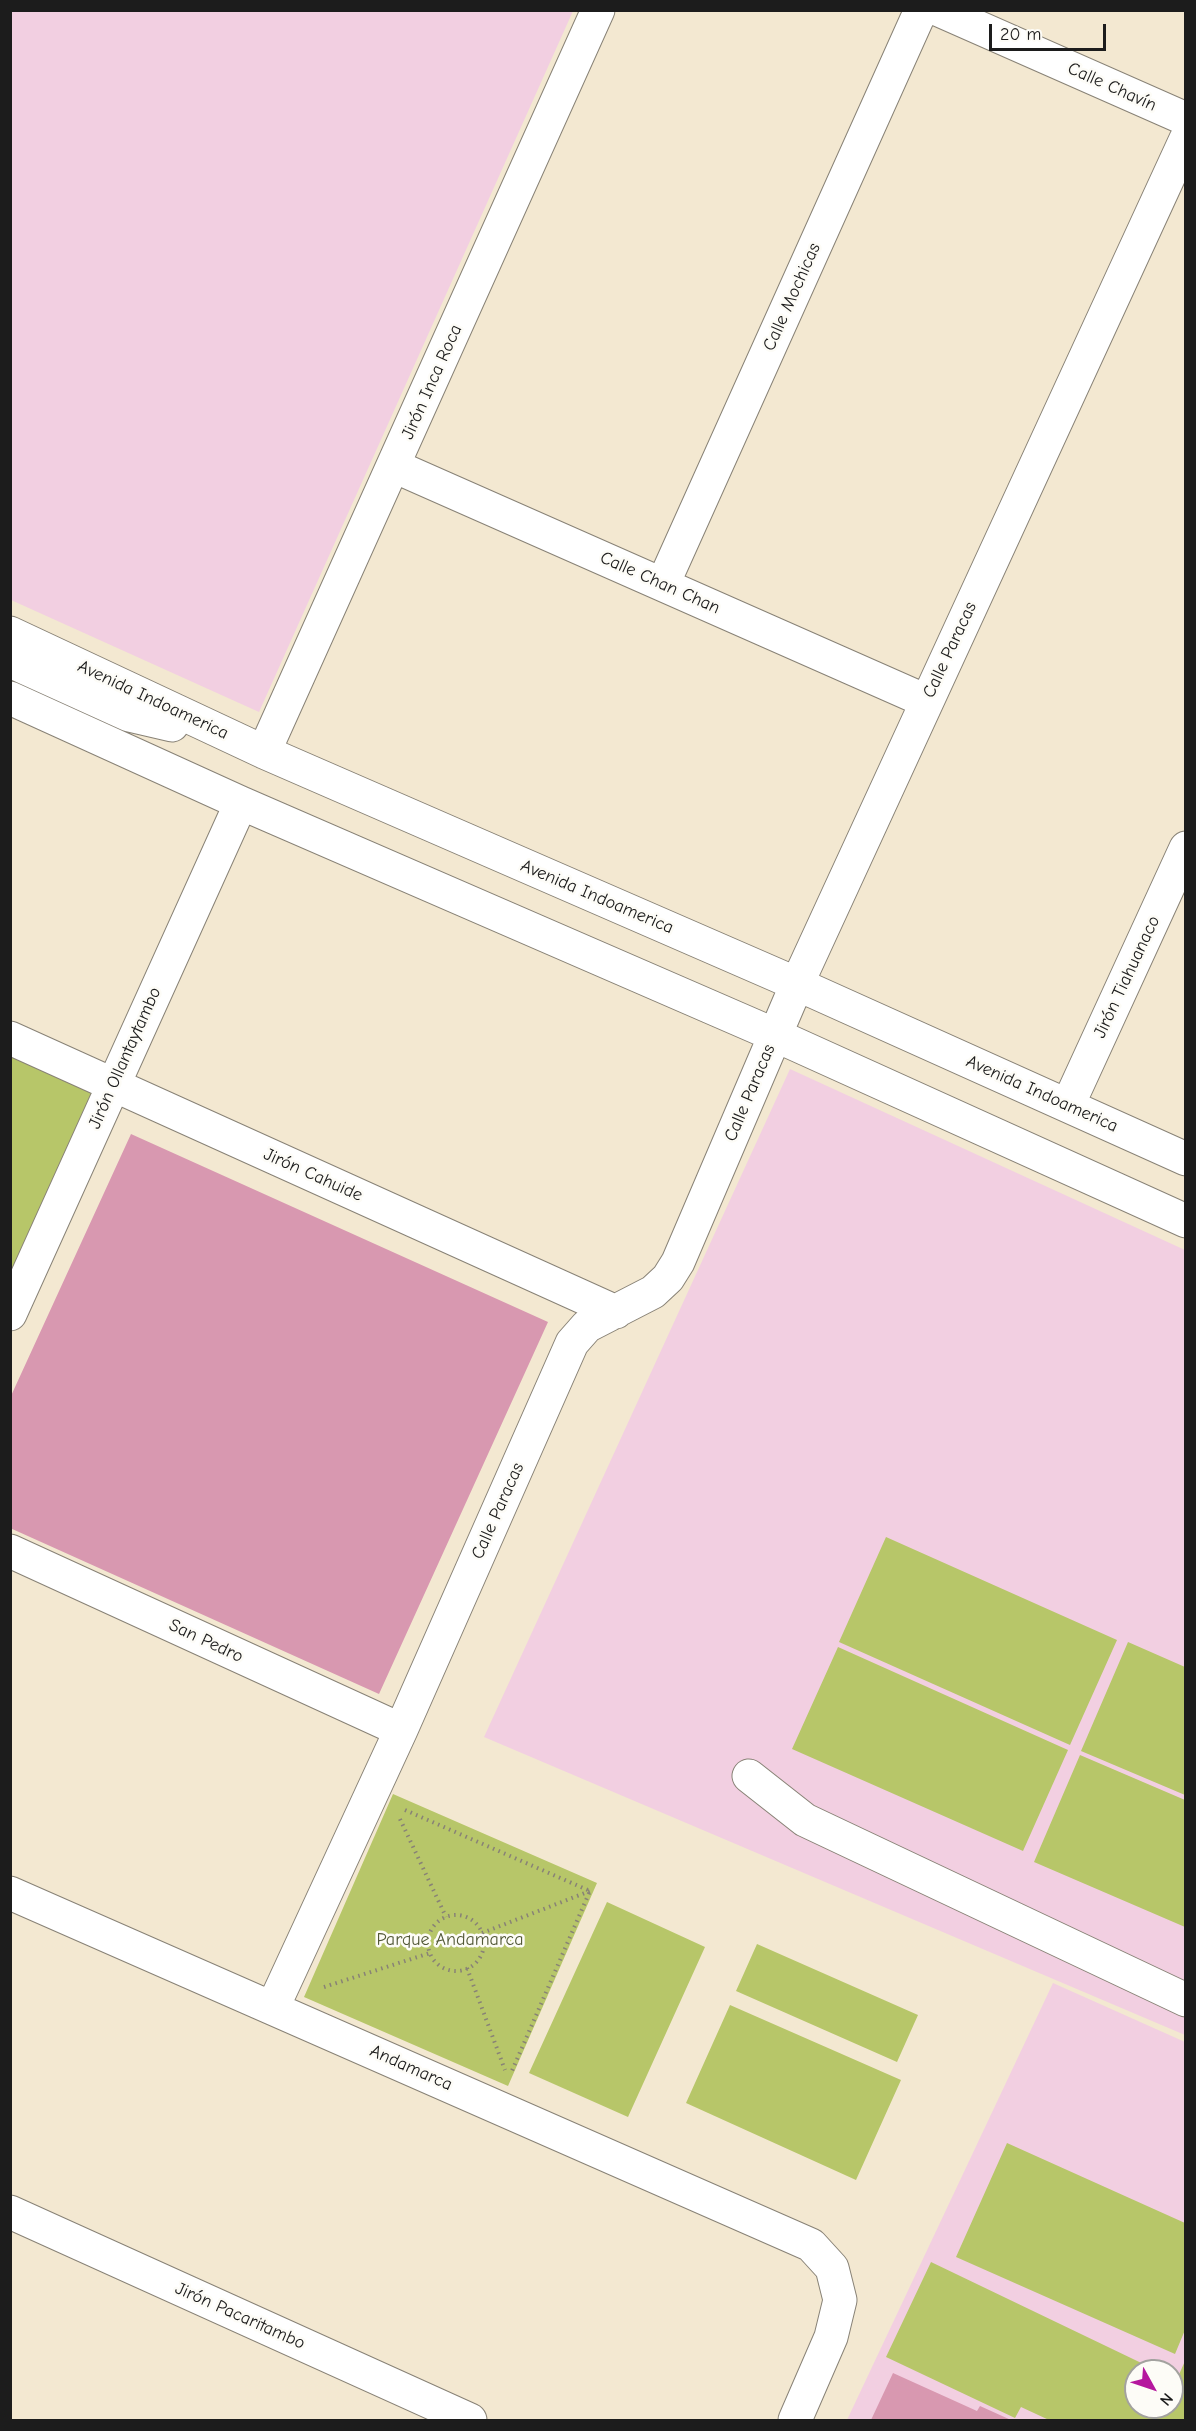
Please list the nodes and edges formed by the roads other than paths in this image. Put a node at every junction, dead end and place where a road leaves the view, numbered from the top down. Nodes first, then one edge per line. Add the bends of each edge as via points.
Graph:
1 (598, 10) edge
2 (921, 10) edge
3 (939, 10) edge
4 (1185, 119) edge
5 (1185, 139) edge
6 (394, 466) junction
7 (663, 584) junction
8 (10, 633) edge
9 (10, 661) edge
10 (10, 698) edge
11 (926, 701) junction
12 (251, 746) junction
13 (241, 803) junction
14 (1185, 848) edge
15 (797, 984) junction
16 (775, 1035) junction
17 (10, 1038) edge
18 (113, 1084) junction
19 (1068, 1106) junction
20 (1185, 1159) edge
21 (1185, 1221) edge
22 (616, 1312) junction
23 (10, 1314) edge
24 (10, 1551) edge
25 (401, 1730) junction
26 (749, 1776) dead end
27 (10, 1893) edge
28 (1185, 2000) edge
29 (273, 2007) junction
30 (10, 2212) edge
31 (470, 2421) edge
32 (795, 2421) edge

1 - 6 street, Jirón Inca Roca
2 - 7 street, Calle Mochicas
3 - 4 street, Calle Chavín
5 - 11 street, Calle Paracas
6 - 7 street, Calle Chan Chan
6 - 12 street, Jirón Inca Roca
7 - 11 street, Calle Chan Chan
8 - 12 street, Avenida Indoamerica
9 - 12 street via 129,715
10 - 13 street
11 - 15 street, Calle Paracas
12 - 15 street, Avenida Indoamerica
13 - 16 street
13 - 18 street, Jirón Ollantaytambo
14 - 19 street, Jirón Tiahuanaco
15 - 16 street, Calle Paracas
15 - 19 street, Avenida Indoamerica
16 - 21 street
16 - 22 street, Calle Paracas via 678,1262 653,1292
17 - 18 street, Jirón Cahuide
18 - 22 street, Jirón Cahuide
18 - 23 street, Jirón Ollantaytambo
19 - 20 street, Avenida Indoamerica
22 - 25 street, Calle Paracas via 587,1326 572,1343
24 - 25 street, San Pedro
25 - 29 street, Calle Paracas via 383,1800
26 - 28 street via 805,1820
27 - 29 street, Andamarca
29 - 32 street, Andamarca via 811,2245 832,2268 840,2300 831,2337
30 - 31 street, Jirón Pacaritambo

